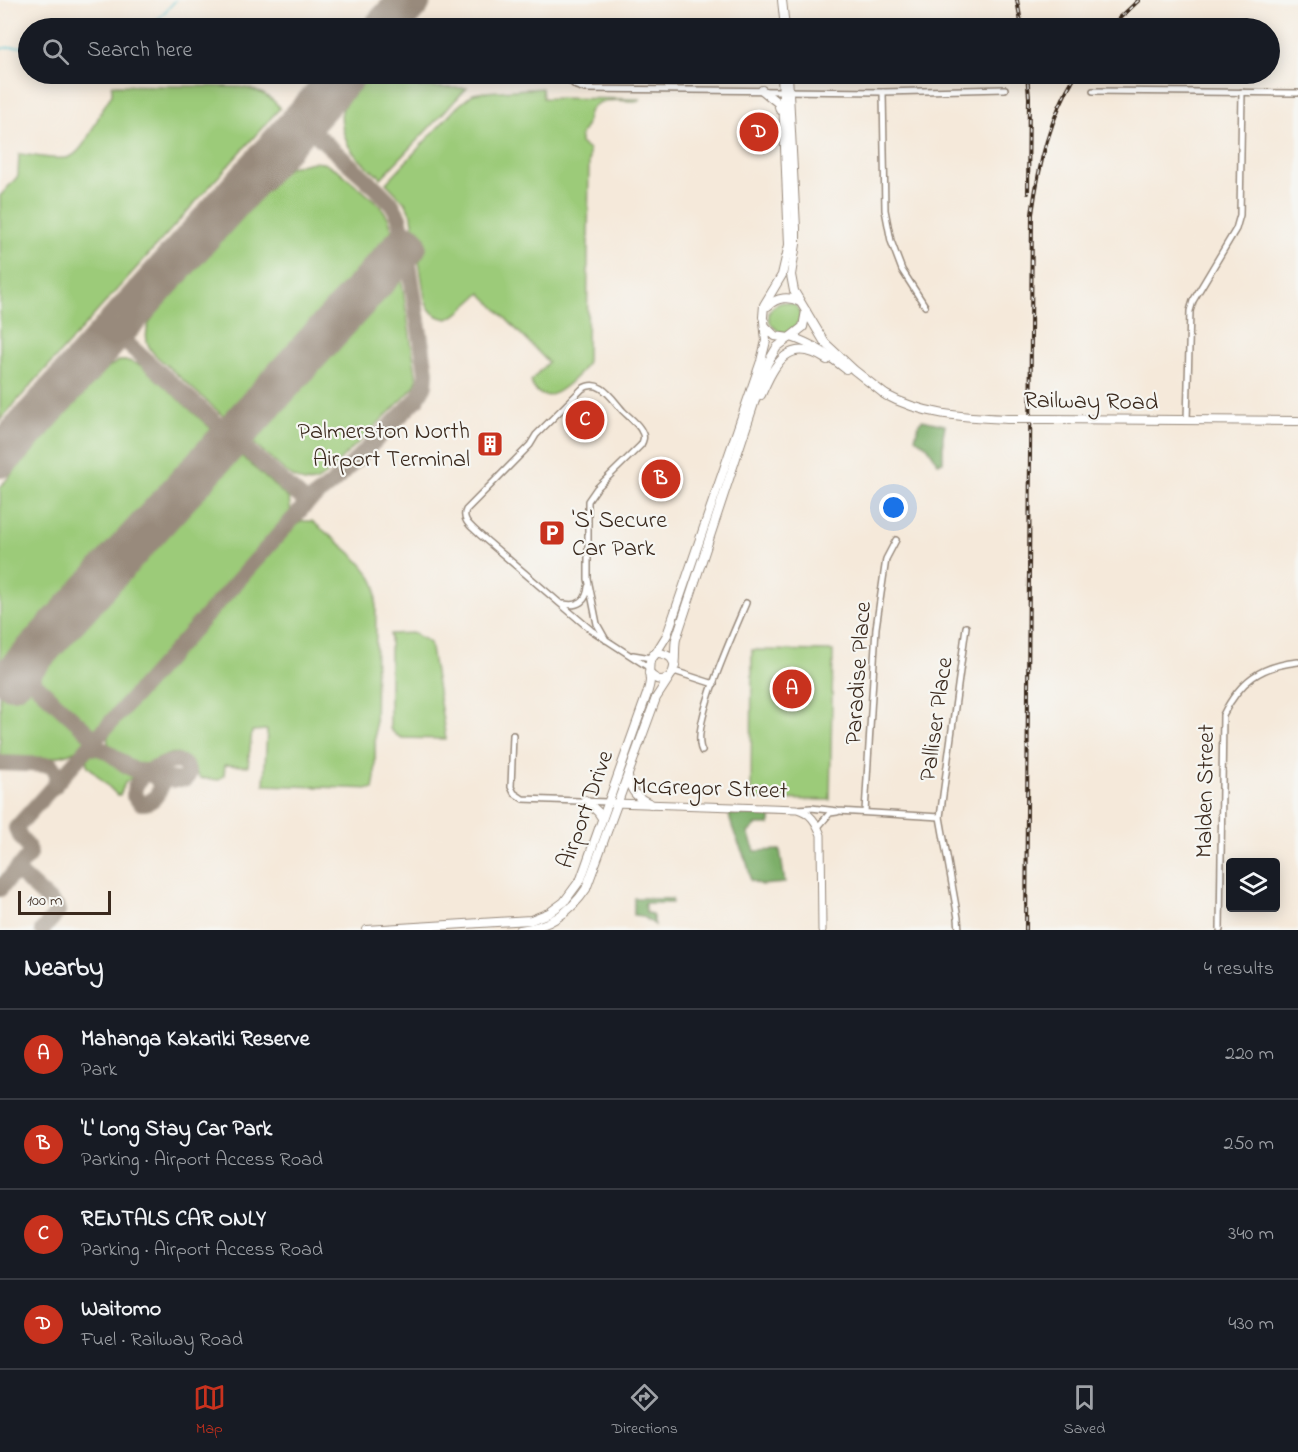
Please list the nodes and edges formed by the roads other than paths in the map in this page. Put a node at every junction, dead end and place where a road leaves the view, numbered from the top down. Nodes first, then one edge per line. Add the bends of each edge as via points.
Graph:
1 (781, 0) edge
2 (781, 18) edge
3 (784, 18) edge
4 (574, 84) edge
5 (784, 84) edge
6 (787, 84) edge
7 (1005, 89) dead end
8 (762, 90) junction
9 (786, 91) junction
10 (1093, 91) dead end
11 (883, 92) junction
12 (1242, 92) junction
13 (1298, 93) edge
14 (787, 174) junction
15 (925, 306) dead end
16 (805, 307) junction
17 (764, 319) junction
18 (790, 338) junction
19 (864, 383) junction
20 (887, 396) junction
21 (1187, 420) junction
22 (1298, 421) edge
23 (744, 434) junction
24 (896, 540) dead end
25 (588, 579) junction
26 (747, 603) dead end
27 (563, 604) junction
28 (966, 627) dead end
29 (606, 640) junction
30 (632, 655) junction
31 (653, 657) junction
32 (1298, 662) edge
33 (648, 669) junction
34 (674, 670) junction
35 (714, 684) junction
36 (513, 735) dead end
37 (702, 751) dead end
38 (628, 776) junction
39 (585, 800) junction
40 (607, 802) junction
41 (618, 803) junction
42 (651, 804) junction
43 (796, 809) junction
44 (838, 812) junction
45 (866, 812) junction
46 (940, 817) junction
47 (602, 818) junction
48 (818, 827) junction
49 (367, 930) edge
50 (520, 930) edge
51 (822, 930) edge
52 (959, 930) edge
53 (1220, 930) edge

1 - 2 main road
1 - 3 main road
4 - 8 street via 585,89
5 - 9 main road, Railway Road
6 - 9 main road, Railway Road
7 - 11 street
8 - 9 street
8 - 14 main road via 780,109
9 - 11 street
9 - 14 main road, Railway Road
9 - 16 main road, Railway Road via 796,244 792,280
10 - 12 street
11 - 15 street via 885,210 902,270
12 - 13 street
12 - 21 street via 1240,215 1190,311
14 - 17 main road, Railway Road via 788,252 779,281 764,305
16 - 17 main road via 798,301 780,299 768,305
16 - 18 main road via 803,327
16 - 20 main road, Railway Road via 825,343
17 - 18 main road via 776,336
17 - 31 main road via 766,341 761,361 667,634
18 - 19 main road, Railway Road via 819,348
18 - 23 main road via 770,358
19 - 20 main road, Railway Road
19 - 23 main road via 812,351 789,353 773,368
20 - 21 main road, Railway Road, bridge via 948,416
21 - 22 main road, Railway Road
23 - 34 main road via 676,639
24 - 45 street, Paradise Place via 886,559 876,628
25 - 27 street via 584,600
25 - 27 street via 589,499 644,438 616,401 594,385 582,389 464,514 479,534
25 - 29 street via 597,624
26 - 35 street
27 - 29 street
28 - 46 street, Palliser Place
29 - 30 street
30 - 31 street
30 - 33 street
31 - 33 main road
31 - 34 main road via 667,655 674,662
32 - 53 street, Malden Street via 1264,669 1246,682 1223,715
33 - 34 main road via 653,678 661,680
33 - 40 main road, Airport Drive via 647,694
34 - 35 street
34 - 38 main road, Airport Drive via 656,698
35 - 37 street via 699,729
36 - 39 street, McGregor Street via 514,793 523,799
38 - 41 main road, Airport Drive
38 - 42 main road via 636,796
39 - 40 street, McGregor Street
39 - 47 main road
40 - 41 street, McGregor Street
40 - 47 main road, Airport Drive
41 - 42 street, McGregor Street
41 - 50 main road, Airport Drive via 590,881 580,897 552,921
42 - 43 street, McGregor Street
43 - 44 street
43 - 48 street, McGregor Street via 811,816
44 - 45 street
44 - 48 street via 830,813
45 - 46 street
46 - 52 street, Palliser Place
47 - 49 main road, Airport Drive via 576,888 549,913 522,921
48 - 51 street via 822,845

